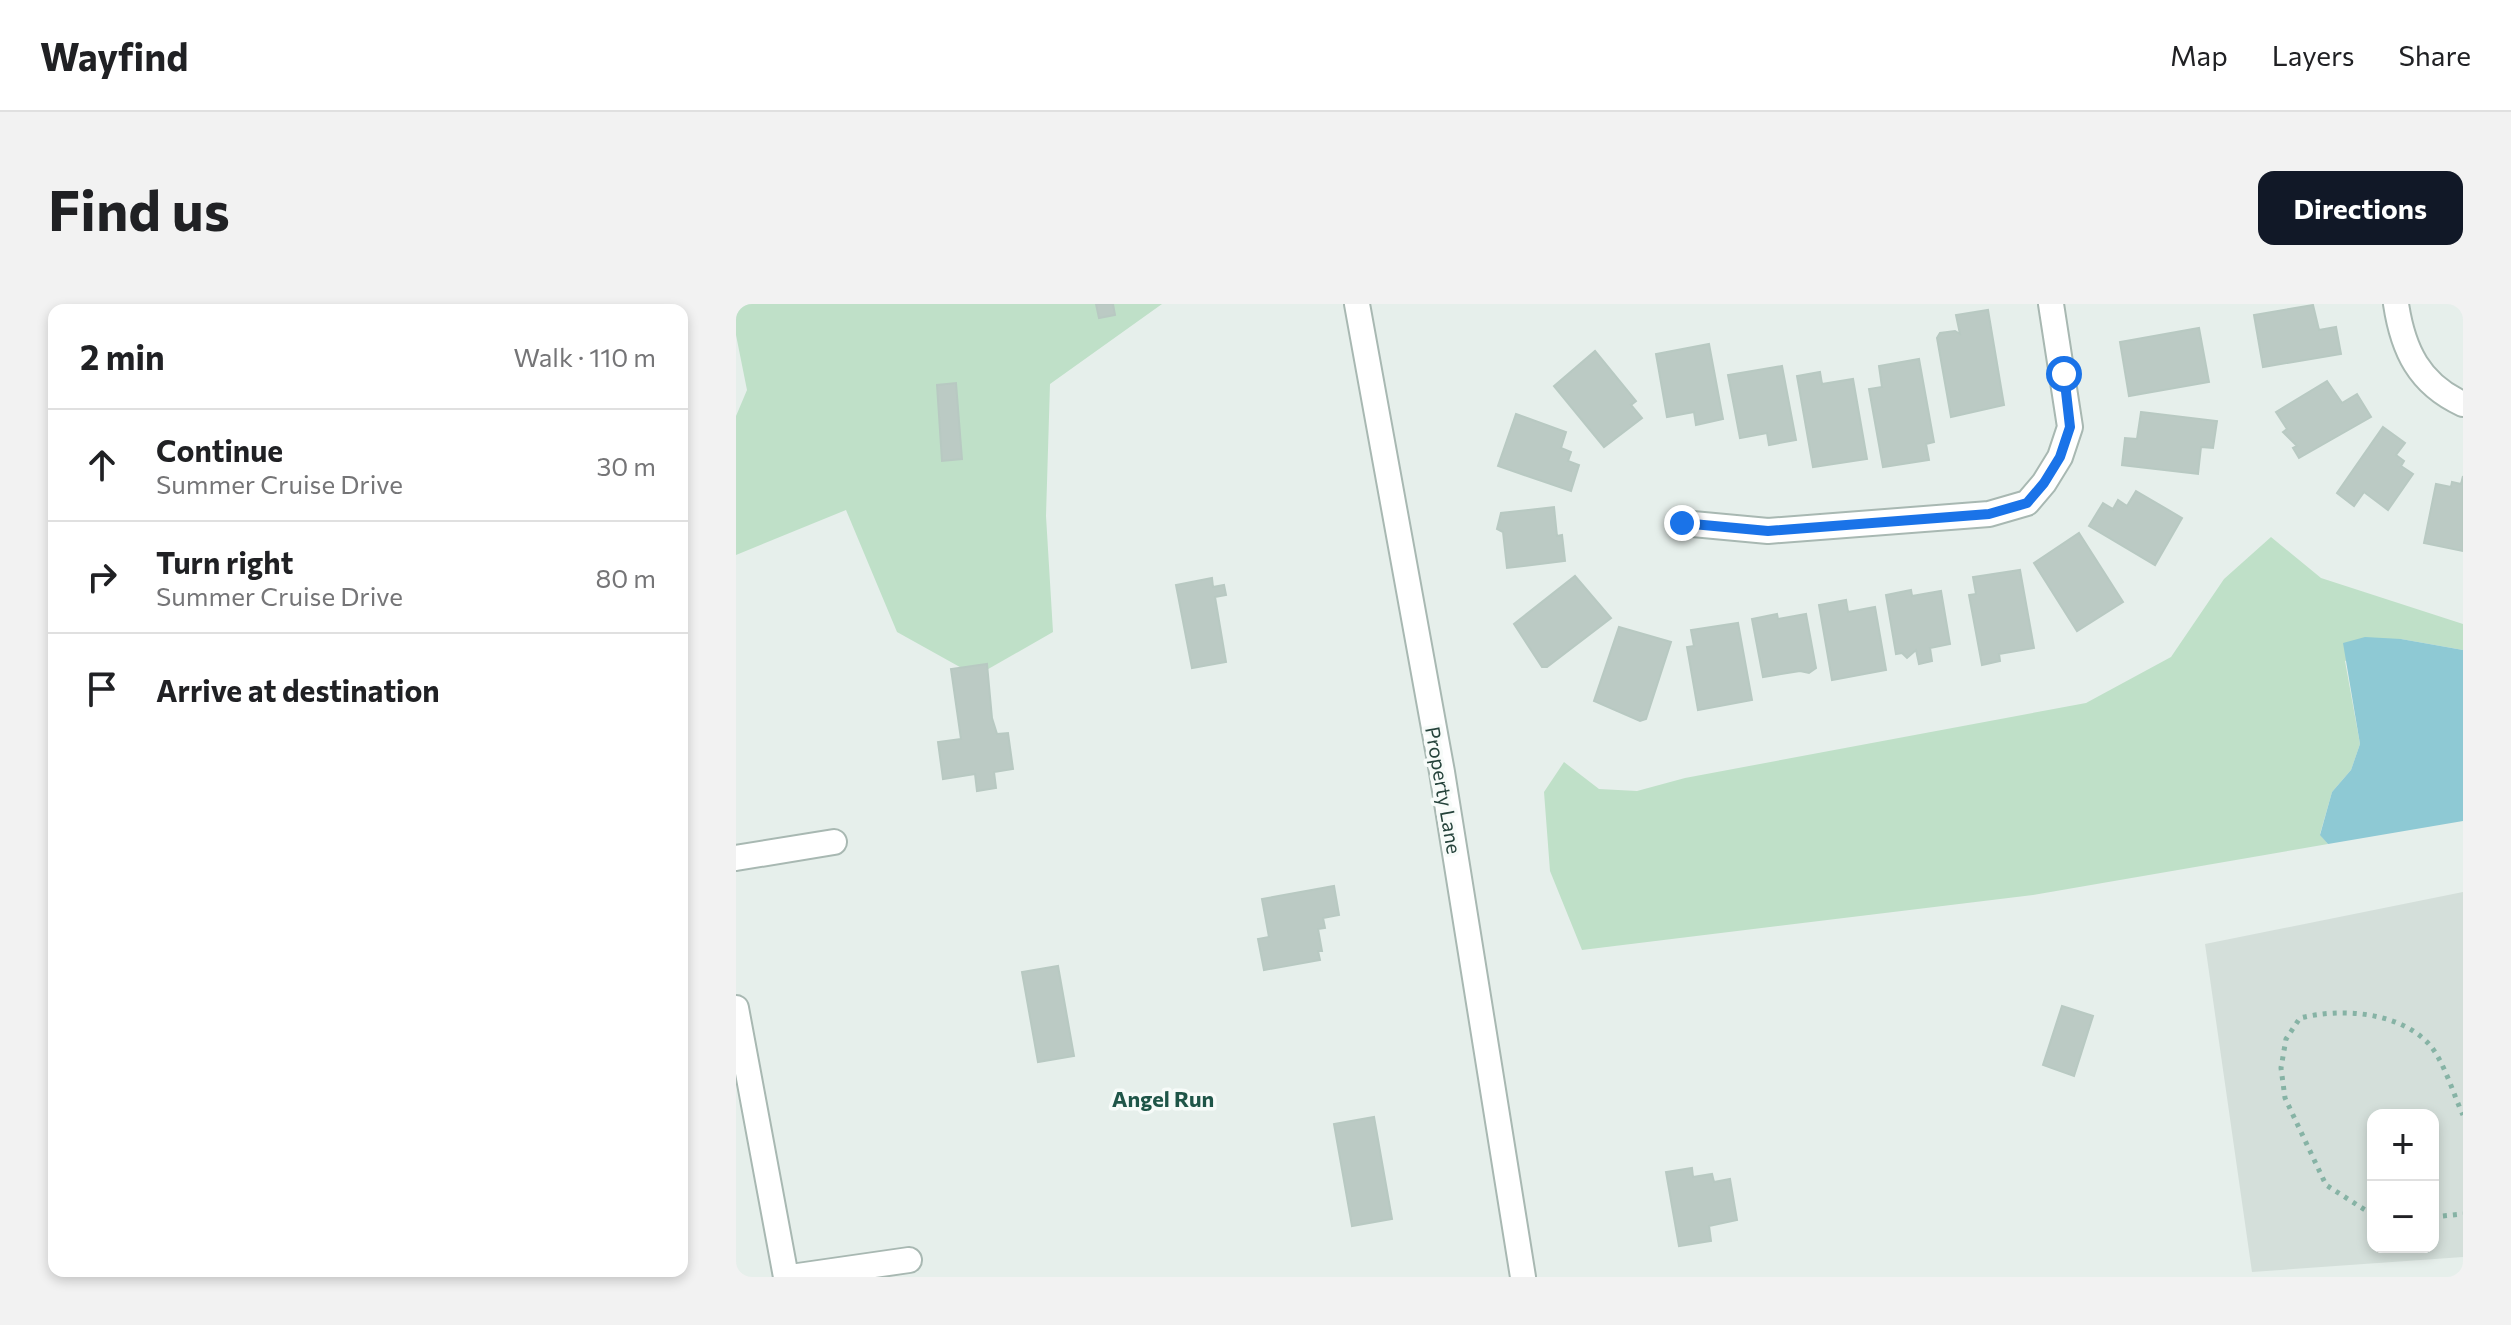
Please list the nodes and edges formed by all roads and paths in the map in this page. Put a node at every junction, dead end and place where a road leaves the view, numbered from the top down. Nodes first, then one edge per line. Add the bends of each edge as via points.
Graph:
1 (1357, 304) edge
2 (2051, 304) edge
3 (2396, 304) edge
4 (2463, 404) edge
5 (1682, 523) dead end
6 (834, 842) dead end
7 (736, 858) edge
8 (736, 1008) edge
9 (2463, 1115) edge
10 (2367, 1211) edge
11 (2463, 1214) edge
12 (2439, 1216) edge
13 (909, 1260) dead end
14 (788, 1277) edge
15 (1523, 1277) edge

1 - 15 street, Property Lane via 1442,772
2 - 5 street via 2070,427 2060,457 2027,503 1989,514 1768,531
3 - 4 street via 2414,365 2426,381
6 - 7 street
8 - 14 street
9 - 10 path via 2430,1044 2405,1025 2325,1011 2300,1018 2286,1039 2281,1068 2285,1098 2326,1185
11 - 12 path
13 - 14 street

